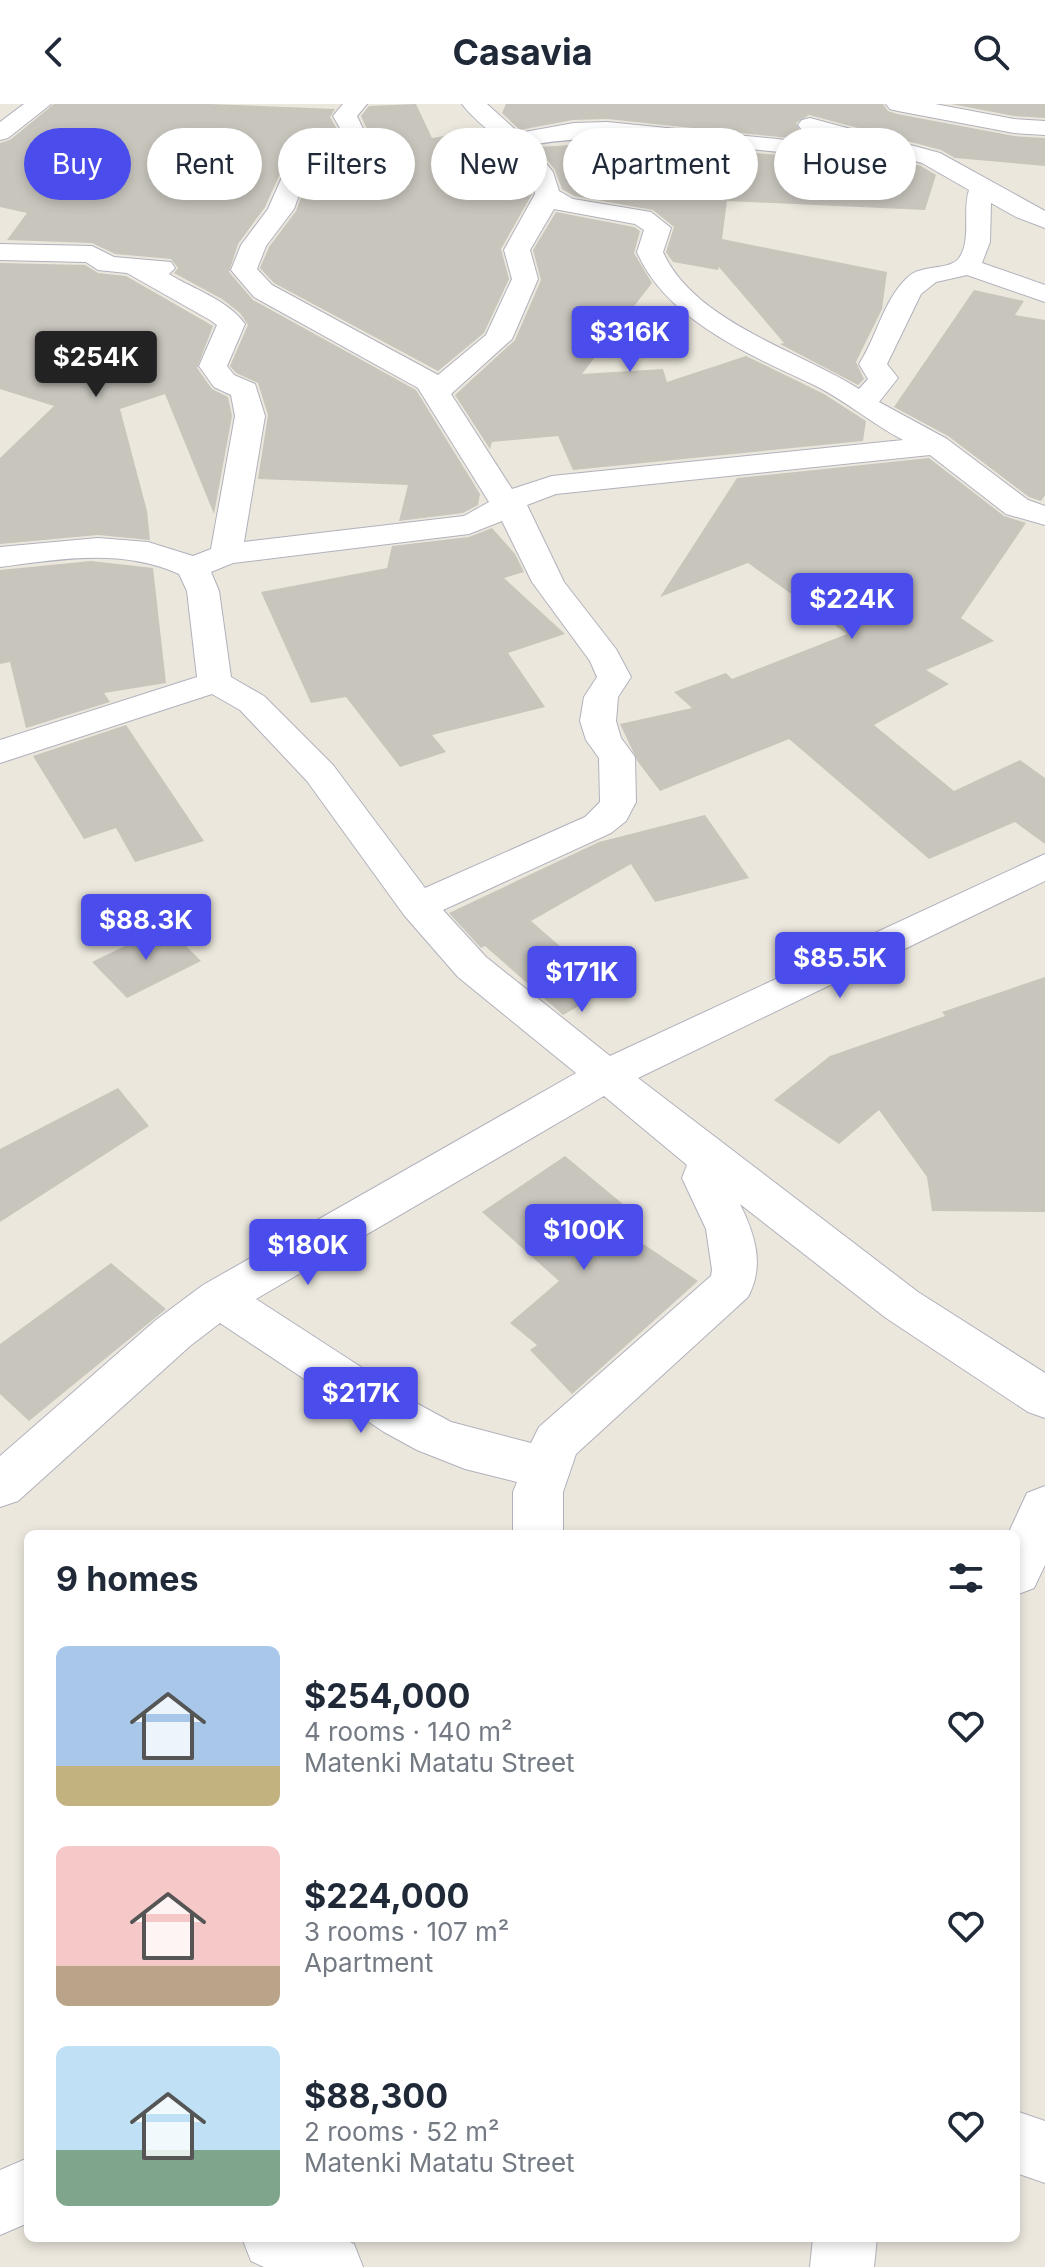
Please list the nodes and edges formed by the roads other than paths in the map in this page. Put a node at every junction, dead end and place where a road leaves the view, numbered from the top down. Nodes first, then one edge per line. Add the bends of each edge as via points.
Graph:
1 (39, 104) edge
2 (355, 104) edge
3 (474, 104) edge
4 (604, 104) edge
5 (898, 104) edge
6 (810, 125) dead end
7 (499, 128) edge
8 (575, 128) edge
9 (1045, 128) edge
10 (0, 133) edge
11 (982, 188) junction
12 (547, 194) edge
13 (544, 200) edge
14 (1045, 220) edge
15 (0, 252) edge
16 (966, 265) junction
17 (133, 266) junction
18 (263, 291) junction
19 (1045, 294) edge
20 (437, 391) junction
21 (862, 404) junction
22 (936, 445) junction
23 (508, 502) junction
24 (1045, 516) edge
25 (0, 557) edge
26 (209, 561) junction
27 (215, 682) junction
28 (0, 752) edge
29 (1045, 866) edge
30 (418, 906) junction
31 (607, 1075) junction
32 (711, 1160) junction
33 (219, 1298) junction
34 (1045, 1398) edge
35 (547, 1468) junction
36 (2, 1483) edge
37 (1045, 1508) edge
38 (538, 1530) edge
39 (1020, 1563) edge
40 (1020, 2143) edge
41 (1045, 2152) edge
42 (24, 2192) edge
43 (0, 2203) edge
44 (282, 2242) edge
45 (845, 2242) edge
46 (331, 2267) edge
47 (842, 2267) edge

1 - 10 street
2 - 18 street via 345,116 371,149 367,158 304,167 295,173 280,211 245,258 244,270
3 - 7 street
4 - 8 street via 581,115
5 - 9 street
6 - 11 street via 931,158
11 - 14 street
11 - 16 street via 978,240
12 - 21 street via 566,206 653,223 658,228 650,252 656,266 701,313
13 - 20 street via 517,250 525,279 498,339
15 - 17 street via 92,254 107,264
16 - 19 street
16 - 21 street via 932,273 913,285 873,364 883,383
17 - 18 street via 155,266
17 - 26 street via 213,307 231,324 213,366 224,381 245,390 250,416
18 - 20 street
20 - 23 street
21 - 22 street
22 - 23 street via 552,485
22 - 24 street via 1017,507
23 - 26 street via 490,518 469,525
23 - 30 street via 537,563 611,666 614,677 601,697 598,721 617,757 618,802 598,825
25 - 26 street via 97,548
26 - 27 street via 203,591
27 - 28 street
27 - 30 street via 252,703 320,773
29 - 31 street
30 - 31 street via 472,967
31 - 32 street
31 - 33 street
32 - 34 street via 902,1305
32 - 35 street via 704,1178 732,1237 737,1268 732,1284 556,1442
33 - 35 street via 434,1436
33 - 36 street
35 - 38 street via 538,1492
37 - 39 street
40 - 41 street
42 - 43 street
44 - 46 street
45 - 47 street

